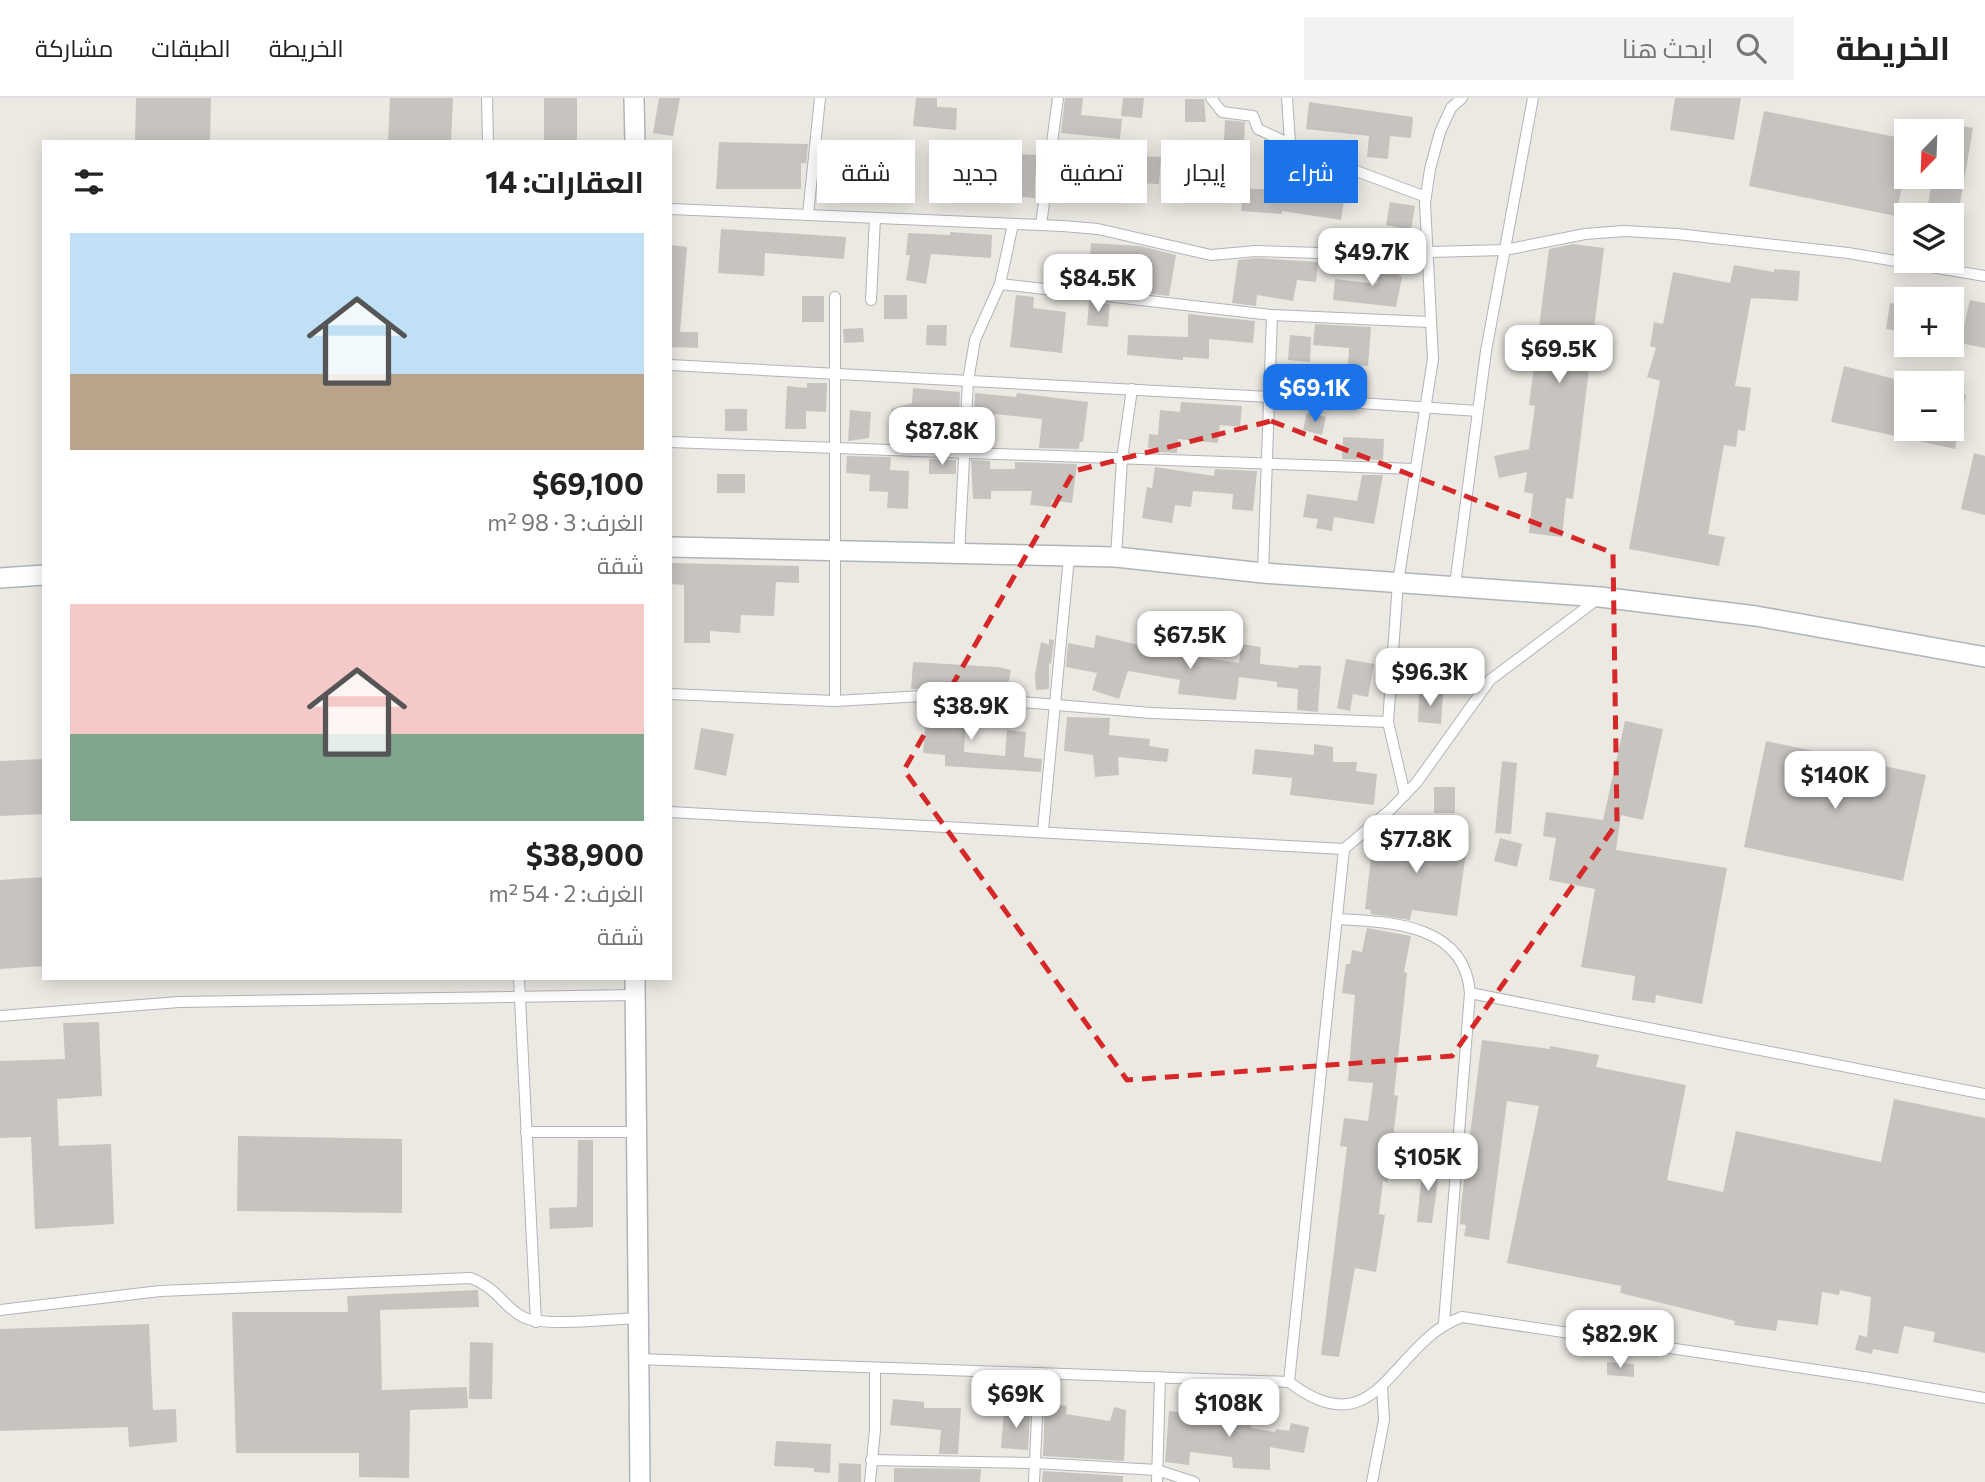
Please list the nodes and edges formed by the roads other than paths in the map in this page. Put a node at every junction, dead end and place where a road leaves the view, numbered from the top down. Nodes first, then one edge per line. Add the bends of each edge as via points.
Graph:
1 (487, 98) edge
2 (634, 98) edge
3 (820, 98) edge
4 (1058, 98) edge
5 (1211, 98) edge
6 (1287, 98) edge
7 (1461, 98) edge
8 (1533, 98) edge
9 (488, 140) edge
10 (635, 140) edge
11 (1285, 140) edge
12 (1290, 140) edge
13 (1358, 172) edge
14 (1426, 197) junction
15 (672, 209) edge
16 (808, 215) junction
17 (875, 218) junction
18 (1013, 224) junction
19 (1041, 225) junction
20 (1505, 250) junction
21 (1426, 253) junction
22 (1985, 276) edge
23 (1000, 284) junction
24 (835, 297) dead end
25 (871, 300) dead end
26 (1272, 315) junction
27 (1429, 322) junction
28 (672, 365) edge
29 (835, 373) junction
30 (968, 380) junction
31 (1132, 389) junction
32 (1269, 397) junction
33 (1427, 409) junction
34 (1478, 411) junction
35 (672, 442) edge
36 (835, 448) junction
37 (964, 453) junction
38 (1122, 458) junction
39 (1268, 464) junction
40 (1414, 469) junction
41 (672, 547) edge
42 (835, 551) junction
43 (959, 556) junction
44 (1069, 557) junction
45 (1116, 557) junction
46 (1263, 573) junction
47 (42, 575) edge
48 (0, 578) edge
49 (1398, 582) junction
50 (1455, 585) junction
51 (1600, 597) junction
52 (1985, 657) edge
53 (672, 694) edge
54 (835, 701) junction
55 (1056, 704) junction
56 (1388, 722) junction
57 (1405, 795) junction
58 (672, 812) edge
59 (1043, 830) junction
60 (1344, 849) junction
61 (1336, 919) junction
62 (519, 980) edge
63 (635, 986) edge
64 (1470, 993) junction
65 (519, 996) junction
66 (0, 1016) edge
67 (1985, 1094) edge
68 (526, 1132) junction
69 (636, 1132) junction
70 (0, 1310) edge
71 (639, 1318) junction
72 (536, 1322) junction
73 (1444, 1323) junction
74 (638, 1359) junction
75 (874, 1367) junction
76 (1039, 1373) junction
77 (1160, 1377) junction
78 (1289, 1382) junction
79 (1382, 1386) junction
80 (1985, 1398) edge
81 (872, 1460) junction
82 (1035, 1463) junction
83 (1157, 1470) junction
84 (640, 1482) edge
85 (870, 1482) edge
86 (1034, 1482) edge
87 (1157, 1482) edge
88 (1194, 1482) edge
89 (1372, 1482) edge

1 - 9 lane
2 - 10 street
3 - 16 lane
4 - 19 lane
5 - 11 lane via 1222,112 1253,116 1258,129
6 - 12 lane
7 - 14 lane via 1440,132
8 - 20 lane
13 - 14 lane
14 - 21 lane
15 - 16 lane
16 - 17 lane
17 - 18 lane
17 - 25 lane
18 - 19 lane
18 - 23 lane
19 - 21 lane via 1098,229 1211,255 1256,251
20 - 21 lane
20 - 22 lane via 1624,231 1848,253
20 - 34 lane
21 - 27 lane
23 - 26 lane
23 - 30 lane via 975,340
24 - 29 lane
26 - 27 lane
26 - 32 lane
27 - 33 lane via 1433,359
28 - 29 lane
29 - 30 lane
29 - 36 lane
30 - 31 lane
30 - 37 lane
31 - 32 lane
31 - 38 lane
32 - 33 lane
32 - 39 lane
33 - 34 lane
33 - 40 lane
34 - 50 lane
35 - 36 lane
36 - 37 lane
36 - 42 lane
37 - 38 lane
37 - 43 lane
38 - 39 lane
38 - 45 lane
39 - 40 lane
39 - 46 lane
40 - 49 lane
41 - 42 street
42 - 43 street
42 - 54 lane
43 - 44 street
44 - 45 street
44 - 55 lane
45 - 46 street
46 - 49 street
47 - 48 street
49 - 50 street
49 - 56 lane
50 - 51 street
51 - 52 street via 1756,616
51 - 57 lane via 1490,680
53 - 54 lane
54 - 55 lane via 942,695
55 - 56 lane via 1151,713
55 - 59 lane
56 - 57 lane
57 - 60 lane
58 - 59 lane
59 - 60 lane
60 - 61 lane
61 - 64 lane via 1390,922 1447,944 1469,973
61 - 78 lane
62 - 65 lane
63 - 65 lane
63 - 69 street
64 - 67 lane
64 - 73 lane
65 - 66 lane via 179,1002
65 - 68 lane
68 - 69 lane
68 - 72 lane
69 - 71 street
70 - 72 lane via 160,1291 471,1278 489,1285 512,1310
71 - 72 lane
71 - 74 street
73 - 79 lane
73 - 80 lane via 1462,1317
74 - 75 lane
74 - 84 street
75 - 76 lane
75 - 81 lane
76 - 77 lane
76 - 82 lane
77 - 78 lane
77 - 83 lane
78 - 79 lane via 1311,1399 1343,1406 1365,1400
79 - 89 lane via 1384,1420
81 - 82 lane
81 - 85 lane
82 - 83 lane
82 - 86 lane
83 - 87 lane
83 - 88 lane

